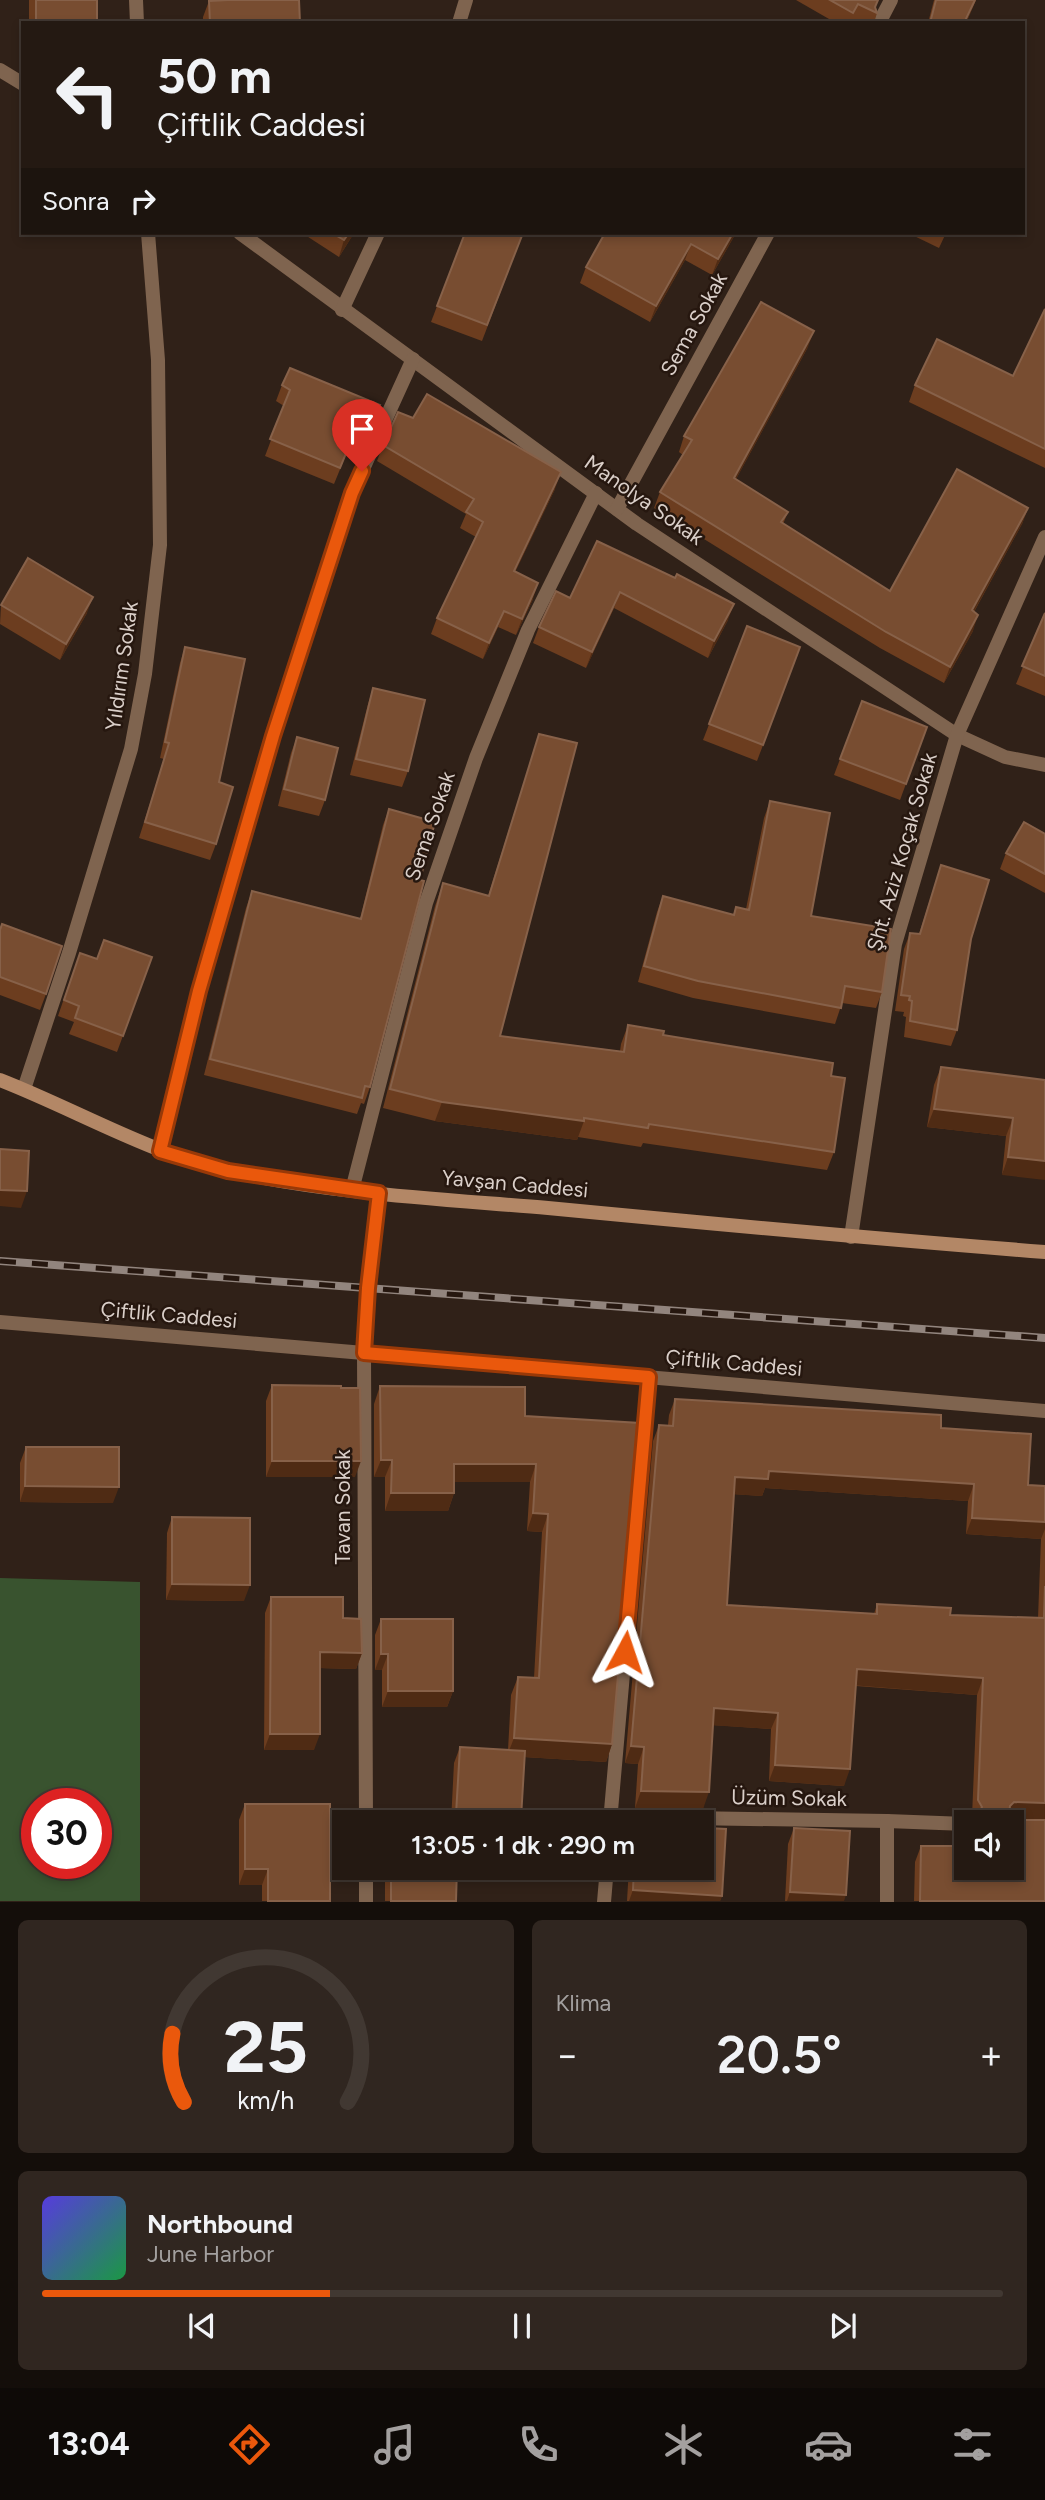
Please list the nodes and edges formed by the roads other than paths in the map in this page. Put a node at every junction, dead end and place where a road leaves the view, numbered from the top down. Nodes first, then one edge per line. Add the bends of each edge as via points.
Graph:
1 (136, 0) edge
2 (466, 0) edge
3 (891, 0) edge
4 (137, 21) edge
5 (460, 21) edge
6 (880, 21) edge
7 (0, 70) edge
8 (21, 84) edge
9 (148, 235) edge
10 (243, 235) edge
11 (377, 235) edge
12 (767, 235) edge
13 (342, 310) junction
14 (413, 359) junction
15 (596, 493) junction
16 (617, 509) junction
17 (1045, 537) edge
18 (957, 735) junction
19 (1045, 765) edge
20 (0, 1080) edge
21 (24, 1089) junction
22 (160, 1151) junction
23 (352, 1190) junction
24 (379, 1193) junction
25 (851, 1237) junction
26 (1045, 1252) edge
27 (0, 1322) edge
28 (364, 1353) junction
29 (649, 1377) junction
30 (1045, 1411) edge
31 (366, 1810) edge
32 (611, 1810) edge
33 (714, 1819) edge
34 (887, 1821) junction
35 (954, 1824) edge
36 (366, 1880) edge
37 (606, 1880) edge
38 (366, 1902) edge
39 (604, 1902) edge
40 (887, 1902) edge

1 - 4 street
2 - 5 street
3 - 6 street
7 - 8 street
9 - 21 street, Yıldırım Sokak via 158,360 160,545 145,674 131,748
10 - 13 street, Manolya Sokak
11 - 13 street
12 - 16 street, Sema Sokak
13 - 14 street, Manolya Sokak
14 - 15 street, Manolya Sokak
14 - 22 street via 352,493 273,736 199,991
15 - 16 street, Manolya Sokak
15 - 23 street, Sema Sokak via 528,630 476,758 426,903
16 - 18 street, Manolya Sokak
17 - 18 street, Şht. Aziz Koçak Sokak
18 - 19 street, Manolya Sokak via 1005,757
18 - 25 street, Şht. Aziz Koçak Sokak via 895,944
20 - 21 street, Yavşan Caddesi
21 - 22 street, Yavşan Caddesi
22 - 23 street, Yavşan Caddesi via 228,1171
23 - 24 street, Yavşan Caddesi
24 - 25 street, Yavşan Caddesi
24 - 28 street, Tavan Sokak
25 - 26 street, Yavşan Caddesi
27 - 28 street, Çiftlik Caddesi
28 - 29 street, Çiftlik Caddesi
28 - 31 street, Tavan Sokak
29 - 30 street, Çiftlik Caddesi
29 - 32 street
33 - 34 street, Üzüm Sokak
34 - 35 street, Üzüm Sokak
34 - 40 street
36 - 38 street
37 - 39 street

